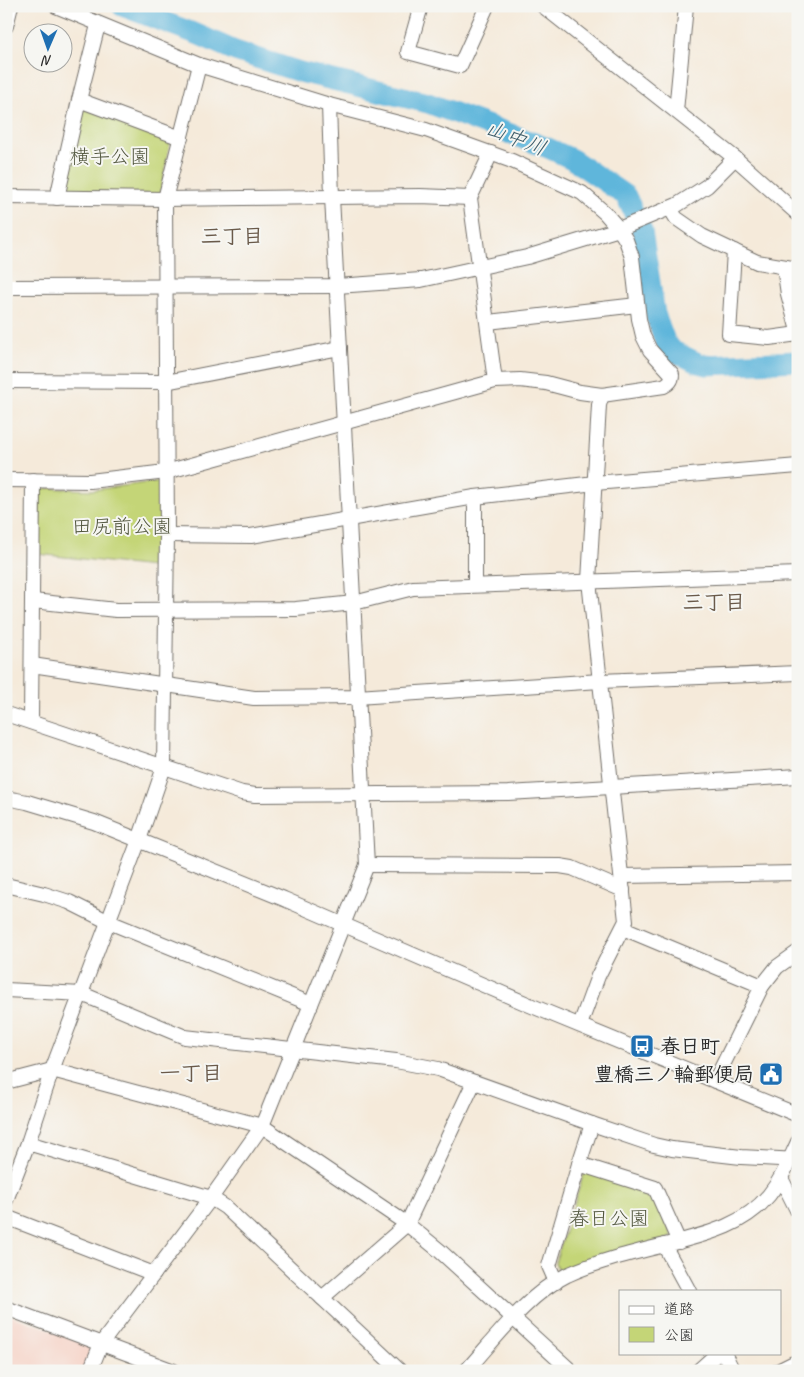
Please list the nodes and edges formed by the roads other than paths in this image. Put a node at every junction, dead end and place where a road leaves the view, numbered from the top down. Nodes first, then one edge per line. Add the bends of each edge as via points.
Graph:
1 (11, 6) edge
2 (56, 6) edge
3 (421, 6) edge
4 (487, 6) edge
5 (543, 6) edge
6 (686, 6) edge
7 (98, 25) junction
8 (6, 26) edge
9 (199, 65) junction
10 (79, 100) junction
11 (329, 105) junction
12 (676, 111) junction
13 (181, 138) junction
14 (490, 154) junction
15 (734, 158) junction
16 (6, 197) edge
17 (332, 197) junction
18 (57, 198) junction
19 (470, 198) junction
20 (165, 199) junction
21 (670, 208) junction
22 (798, 214) edge
23 (619, 229) junction
24 (734, 252) junction
25 (481, 268) junction
26 (791, 268) edge
27 (166, 286) junction
28 (337, 286) junction
29 (6, 287) edge
30 (637, 305) junction
31 (488, 322) junction
32 (798, 332) edge
33 (340, 348) junction
34 (6, 381) edge
35 (495, 381) junction
36 (166, 382) junction
37 (602, 394) junction
38 (344, 423) junction
39 (798, 466) edge
40 (166, 472) junction
41 (6, 480) edge
42 (32, 480) junction
43 (595, 483) junction
44 (475, 497) junction
45 (350, 518) junction
46 (167, 535) junction
47 (798, 574) edge
48 (589, 581) junction
49 (475, 585) junction
50 (33, 601) junction
51 (354, 603) junction
52 (166, 610) junction
53 (32, 665) junction
54 (798, 673) edge
55 (600, 681) junction
56 (166, 686) junction
57 (357, 697) junction
58 (6, 714) edge
59 (31, 722) junction
60 (164, 767) junction
61 (798, 776) edge
62 (612, 786) junction
63 (363, 794) junction
64 (6, 798) edge
65 (139, 840) junction
66 (367, 865) junction
67 (798, 873) edge
68 (622, 883) junction
69 (6, 885) edge
70 (109, 922) junction
71 (342, 924) junction
72 (623, 928) junction
73 (798, 952) edge
74 (762, 986) junction
75 (6, 990) edge
76 (82, 994) junction
77 (311, 1004) junction
78 (580, 1025) junction
79 (294, 1049) junction
80 (52, 1070) junction
81 (715, 1081) junction
82 (6, 1082) edge
83 (474, 1082) junction
84 (798, 1114) edge
85 (592, 1124) junction
86 (262, 1126) junction
87 (798, 1142) edge
88 (28, 1143) junction
89 (794, 1160) edge
90 (579, 1164) junction
91 (781, 1178) junction
92 (211, 1198) junction
93 (6, 1200) edge
94 (798, 1212) edge
95 (6, 1217) edge
96 (407, 1224) junction
97 (679, 1242) junction
98 (664, 1245) junction
99 (154, 1274) junction
100 (556, 1282) junction
101 (688, 1290) edge
102 (322, 1298) junction
103 (6, 1308) edge
104 (513, 1318) junction
105 (101, 1344) junction
106 (717, 1354) edge
107 (724, 1354) edge
108 (798, 1361) edge
109 (90, 1371) edge
110 (174, 1371) edge
111 (400, 1371) edge
112 (466, 1371) edge
113 (571, 1371) edge
114 (698, 1371) edge
115 (733, 1371) edge
116 (778, 1371) edge

1 - 8 street
2 - 7 street
3 - 4 street via 408,52 460,66
5 - 12 street
6 - 12 street
7 - 9 street
7 - 10 street
9 - 11 street
9 - 13 street
10 - 13 street
10 - 18 street
11 - 14 street via 426,130
11 - 17 street
12 - 15 street
13 - 20 street
14 - 19 street
14 - 23 street via 582,193
15 - 21 street via 707,186
15 - 22 street
16 - 18 street
17 - 19 street
17 - 20 street
17 - 28 street
18 - 20 street
19 - 25 street
20 - 27 street
21 - 23 street
21 - 24 street via 676,218 702,236
23 - 25 street
23 - 30 street via 632,257
24 - 26 street via 758,262
24 - 32 street via 729,334 769,338
25 - 28 street via 421,280
25 - 31 street
26 - 32 street via 788,294
27 - 28 street
27 - 29 street
27 - 36 street
28 - 33 street
30 - 31 street
30 - 37 street via 643,336 672,378 664,386
31 - 35 street
33 - 36 street
33 - 38 street
34 - 36 street
35 - 37 street via 546,383
35 - 38 street
36 - 40 street
37 - 43 street
38 - 40 street
38 - 45 street
39 - 43 street
40 - 42 street via 90,481
40 - 46 street
41 - 42 street
42 - 50 street
43 - 44 street
43 - 48 street
44 - 45 street
44 - 49 street
45 - 46 street via 251,536
45 - 51 street
46 - 52 street
47 - 48 street
48 - 49 street
48 - 55 street
49 - 51 street via 413,588
50 - 52 street via 116,610
50 - 53 street
51 - 52 street via 296,609
51 - 57 street
52 - 56 street
53 - 56 street
53 - 59 street
54 - 55 street
55 - 57 street
55 - 62 street
56 - 57 street via 254,698
56 - 60 street
57 - 63 street
58 - 59 street
59 - 60 street
60 - 63 street via 255,795
60 - 65 street
61 - 62 street
62 - 63 street via 508,793
62 - 68 street
63 - 66 street
64 - 65 street via 94,822
65 - 70 street
65 - 71 street
66 - 68 street via 560,866
66 - 71 street
67 - 68 street
68 - 72 street via 626,921
69 - 70 street via 69,902
70 - 76 street
70 - 77 street
71 - 77 street
71 - 78 street
72 - 74 street
72 - 78 street via 598,976
73 - 74 street via 777,967
74 - 81 street
75 - 76 street
76 - 79 street via 185,1037
76 - 80 street
77 - 79 street
78 - 81 street
79 - 83 street via 418,1064
79 - 86 street
80 - 82 street
80 - 86 street
80 - 88 street
81 - 84 street
83 - 85 street
83 - 96 street
85 - 89 street via 672,1149 741,1158
85 - 90 street
86 - 92 street
86 - 96 street
87 - 89 street
88 - 92 street
88 - 93 street
89 - 91 street
90 - 97 street via 655,1188
90 - 100 street via 549,1266
91 - 94 street
91 - 97 street via 768,1196 740,1219 723,1229
92 - 99 street
92 - 102 street via 225,1207
95 - 99 street
96 - 102 street
96 - 104 street
97 - 98 street
98 - 100 street via 595,1265
98 - 101 street
99 - 105 street
100 - 104 street
102 - 111 street
103 - 105 street
104 - 112 street
104 - 113 street
105 - 109 street
105 - 110 street
106 - 114 street
107 - 115 street
108 - 116 street

